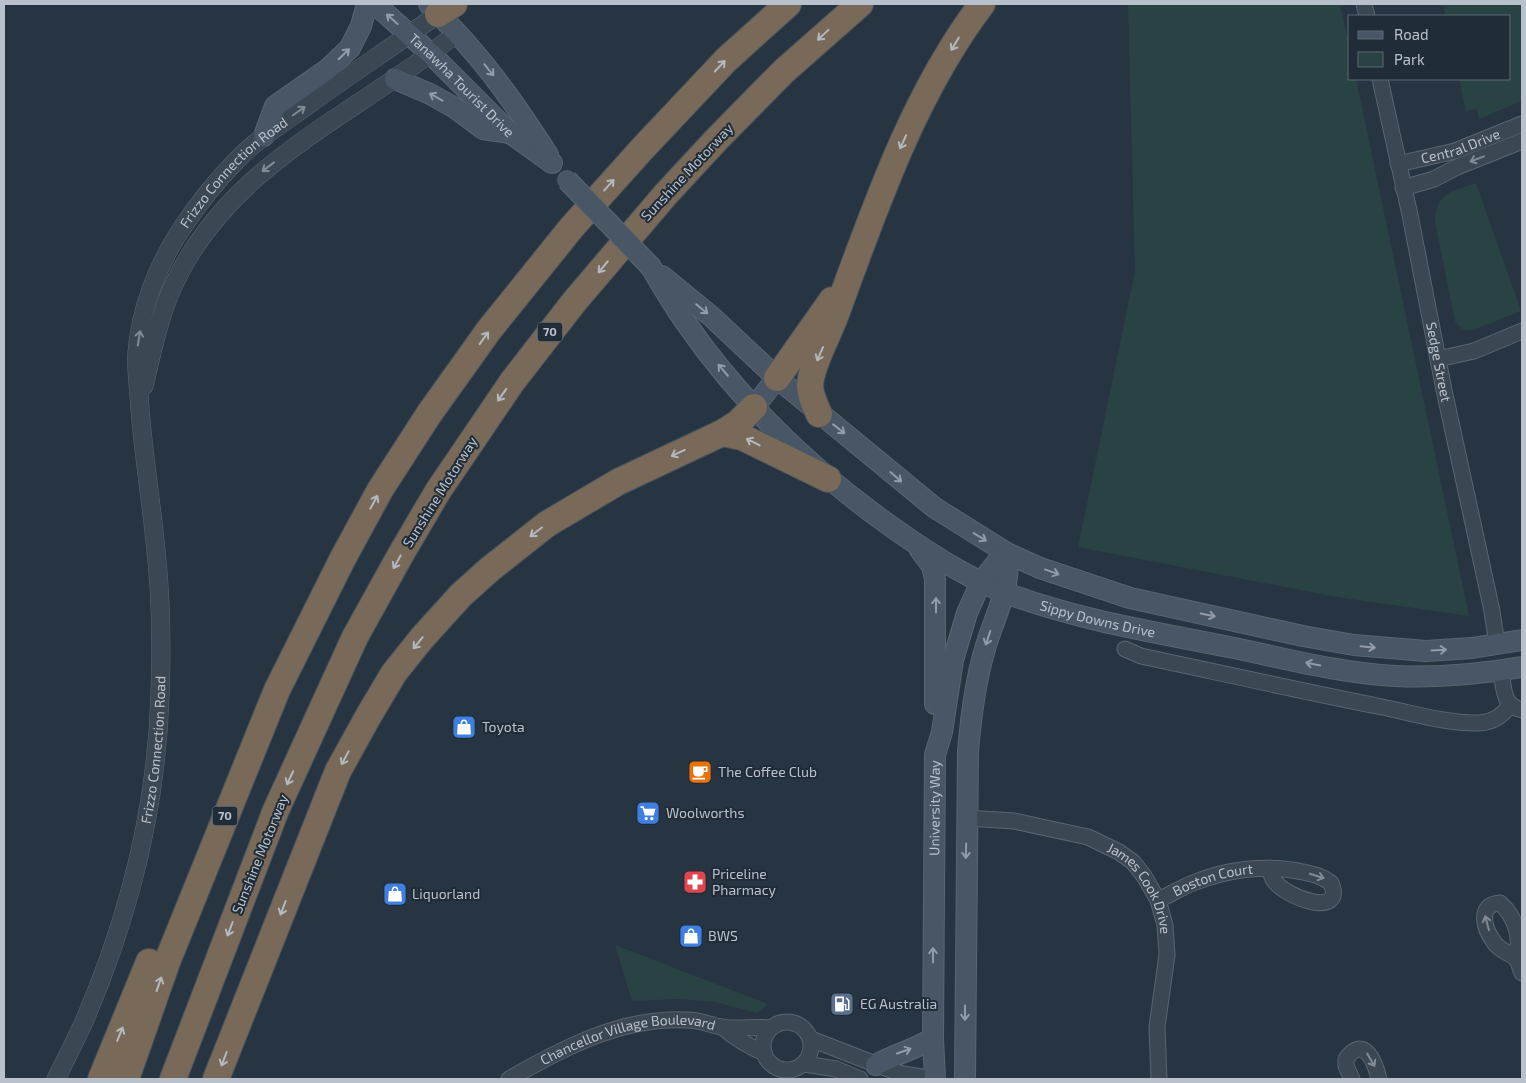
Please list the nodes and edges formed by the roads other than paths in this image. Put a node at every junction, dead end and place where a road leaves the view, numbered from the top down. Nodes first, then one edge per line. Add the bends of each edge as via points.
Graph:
1 (367, 4) edge
2 (375, 4) edge
3 (788, 4) edge
4 (860, 4) edge
5 (982, 4) edge
6 (440, 7) edge
7 (457, 33) junction
8 (410, 34) junction
9 (431, 54) junction
10 (395, 79) junction
11 (1380, 80) edge
12 (1522, 124) edge
13 (510, 133) junction
14 (264, 136) junction
15 (1522, 142) edge
16 (552, 163) junction
17 (1398, 164) junction
18 (1403, 188) junction
19 (651, 267) junction
20 (850, 276) junction
21 (1522, 332) edge
22 (1438, 359) junction
23 (776, 378) junction
24 (140, 404) junction
25 (754, 407) junction
26 (819, 414) junction
27 (722, 433) junction
28 (828, 479) junction
29 (907, 538) junction
30 (1006, 552) junction
31 (342, 560) junction
32 (981, 582) junction
33 (1004, 592) junction
34 (1522, 640) edge
35 (1497, 645) junction
36 (1125, 649) dead end
37 (1522, 667) edge
38 (1501, 670) junction
39 (1516, 708) edge
40 (935, 758) junction
41 (934, 818) junction
42 (966, 818) junction
43 (1270, 868) dead end
44 (1158, 900) junction
45 (1516, 959) dead end
46 (1522, 973) edge
47 (722, 1027) junction
48 (771, 1028) junction
49 (933, 1038) junction
50 (811, 1039) junction
51 (764, 1053) junction
52 (805, 1064) junction
53 (876, 1065) junction
54 (56, 1079) edge
55 (101, 1079) edge
56 (126, 1079) edge
57 (174, 1079) edge
58 (216, 1079) edge
59 (509, 1079) edge
60 (860, 1079) edge
61 (934, 1079) edge
62 (965, 1079) edge
63 (1159, 1079) edge
64 (1352, 1079) edge
65 (1379, 1079) edge

14 -> 1 main road via 275,106 328,69 350,48
8 -> 2 main road, Tanawha Tourist Drive
31 -> 3 highway, 70 via 380,490 429,414 489,330 566,234 726,60
4 -> 57 highway, Sunshine Motorway / 70 via 784,71 666,194 517,374 438,491 356,637 276,810
5 -> 20 highway via 946,60 902,144
6 - 7 main road, Tanawha Tourist Drive
6 - 8 street, Frizzo Connection Road
7 - 9 street, Frizzo Connection Road
7 -> 16 main road, Tanawha Tourist Drive via 520,110
8 - 9 main road, Tanawha Tourist Drive
14 -> 8 street, Frizzo Connection Road
9 - 10 street, Frizzo Connection Road
9 - 13 main road, Tanawha Tourist Drive
13 -> 10 main road via 483,129 438,98
10 -> 24 street, Frizzo Connection Road via 262,171 210,226 168,298
11 - 17 street, Sedge Street
12 - 17 street, Central Drive via 1455,151
13 - 16 main road, Tanawha Tourist Drive
24 -> 14 street, Frizzo Connection Road via 137,354 141,326 157,275 182,228 209,192
15 -> 18 street, Central Drive via 1434,179
16 - 19 main road, Tanawha Tourist Drive, bridge
17 - 18 street, Sedge Street
18 - 22 street, Sedge Street
19 -> 23 main road, Tanawha Tourist Drive via 712,317
25 -> 19 main road, Tanawha Tourist Drive via 693,334
20 - 23 highway
20 -> 26 highway via 811,378 811,393
21 - 22 street
22 - 35 street, Sedge Street
23 - 25 main road
23 - 26 main road, Sippy Downs Drive
24 - 54 street, Frizzo Connection Road via 161,604 156,760 147,818 120,926 82,1025
25 - 27 highway
25 - 28 main road, Sippy Downs Drive
26 -> 30 main road, Sippy Downs Drive via 934,508
28 -> 27 highway via 742,437
27 -> 58 highway via 618,482 547,524 460,595 394,672 338,771
28 - 29 main road, Sippy Downs Drive
29 - 32 main road, Sippy Downs Drive
40 -> 29 main road via 935,579 929,562
30 - 32 main road, University Way
30 - 33 main road via 1008,568
30 -> 35 main road, Sippy Downs Drive via 1040,568 1130,598 1311,637 1354,645 1426,651
55 -> 31 highway via 213,800 282,644
56 -> 31 highway, 70 via 167,962 277,690
32 - 33 main road, Sippy Downs Drive
32 - 40 main road, University Way via 967,613 953,660
38 -> 33 main road, Sippy Downs Drive via 1396,676 1330,668 1092,619
33 -> 42 main road via 985,647 972,704
34 - 35 main road, Sippy Downs Drive
35 - 38 main road
36 - 39 street, Sippy Downs Drive via 1141,656 1457,722 1492,721
37 - 38 main road, Sippy Downs Drive
38 - 39 street, Sippy Downs Drive via 1506,697
40 - 41 main road, University Way
41 - 42 main road
49 -> 41 main road, University Way
42 - 44 street, James Cook Drive via 1014,821 1106,844 1133,862
42 -> 62 main road
43 - 44 street, Boston Court via 1232,872 1193,883
44 - 63 street, James Cook Drive via 1165,925 1167,955 1157,1027
45 - 46 street
47 - 48 street, Chancellor Village Boulevard
47 - 51 street, Chancellor Village Boulevard via 749,1047
47 - 59 street, Chancellor Village Boulevard via 688,1020 619,1028 579,1042
48 - 50 street via 782,1022 794,1023 806,1030
48 - 51 street via 764,1039
53 -> 49 main road
49 - 61 main road, University Way
50 - 52 street via 811,1052
50 - 53 street
51 - 52 street via 770,1064 782,1070 798,1069
52 - 60 street via 836,1069
53 - 61 street
64 -> 65 street via 1346,1059 1351,1052 1358,1050 1365,1050 1371,1056

